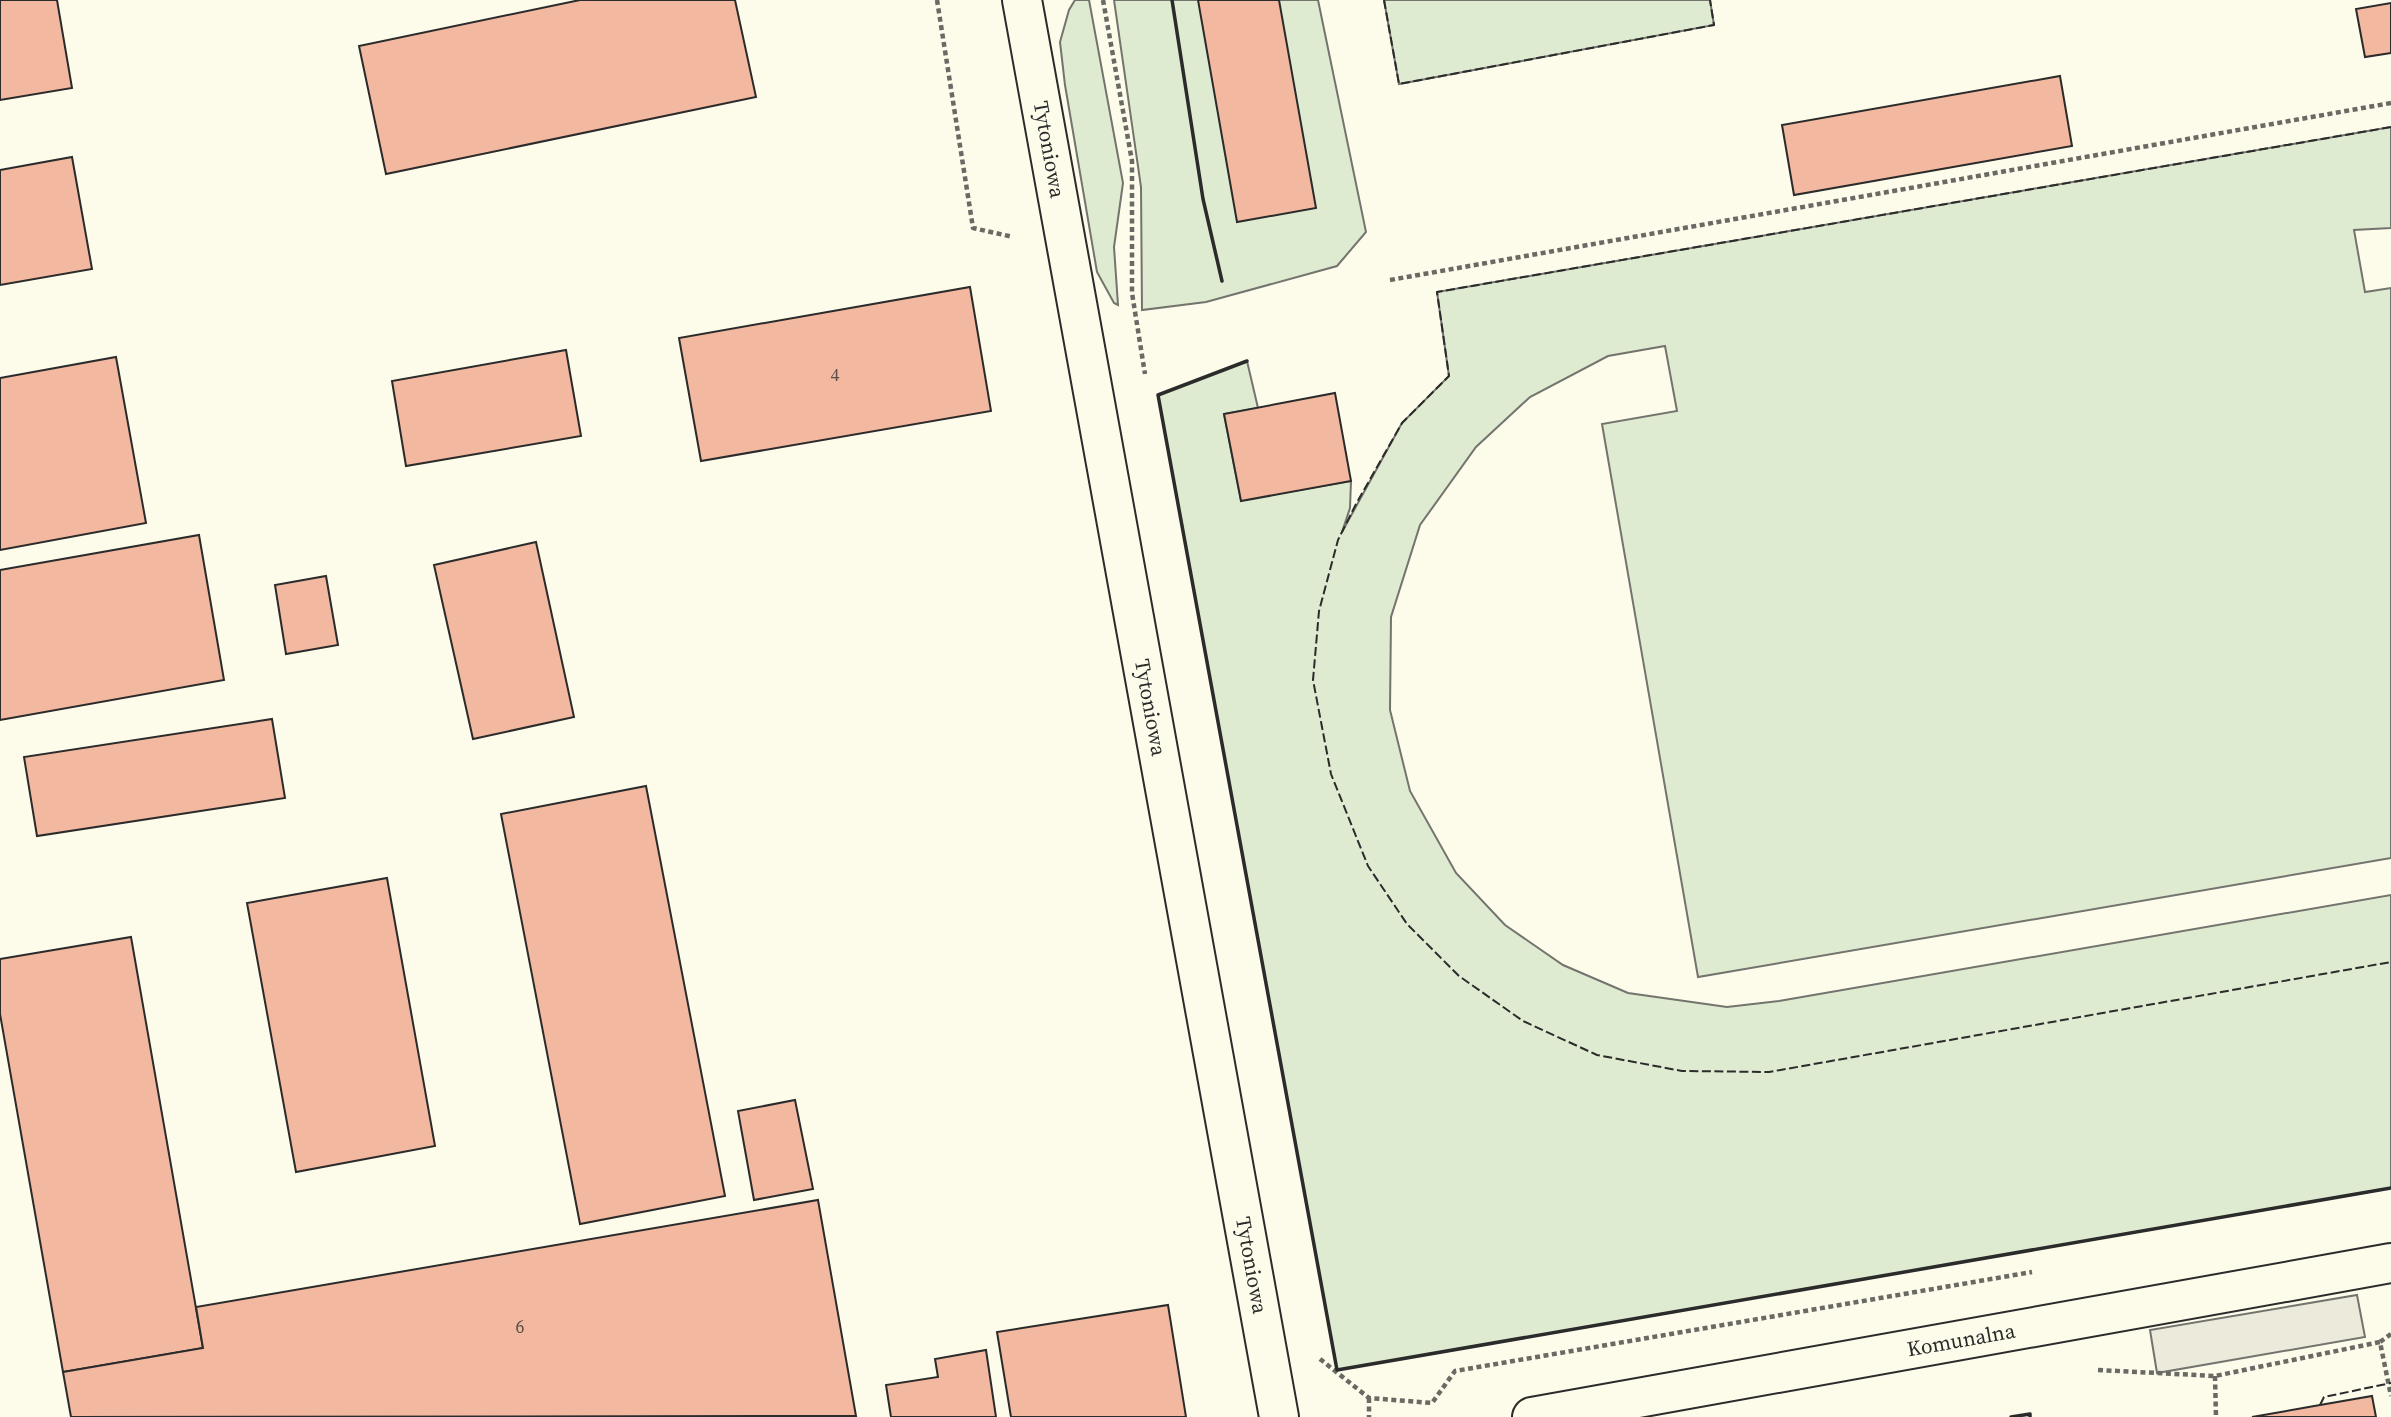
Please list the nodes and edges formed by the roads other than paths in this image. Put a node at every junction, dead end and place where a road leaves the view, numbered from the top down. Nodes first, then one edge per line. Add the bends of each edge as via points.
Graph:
1 (1022, 0) edge
2 (2391, 1263) edge
3 (1279, 1417) edge
4 (1532, 1417) edge

1 - 3 street, Tytoniowa
2 - 4 street, Komunalna

